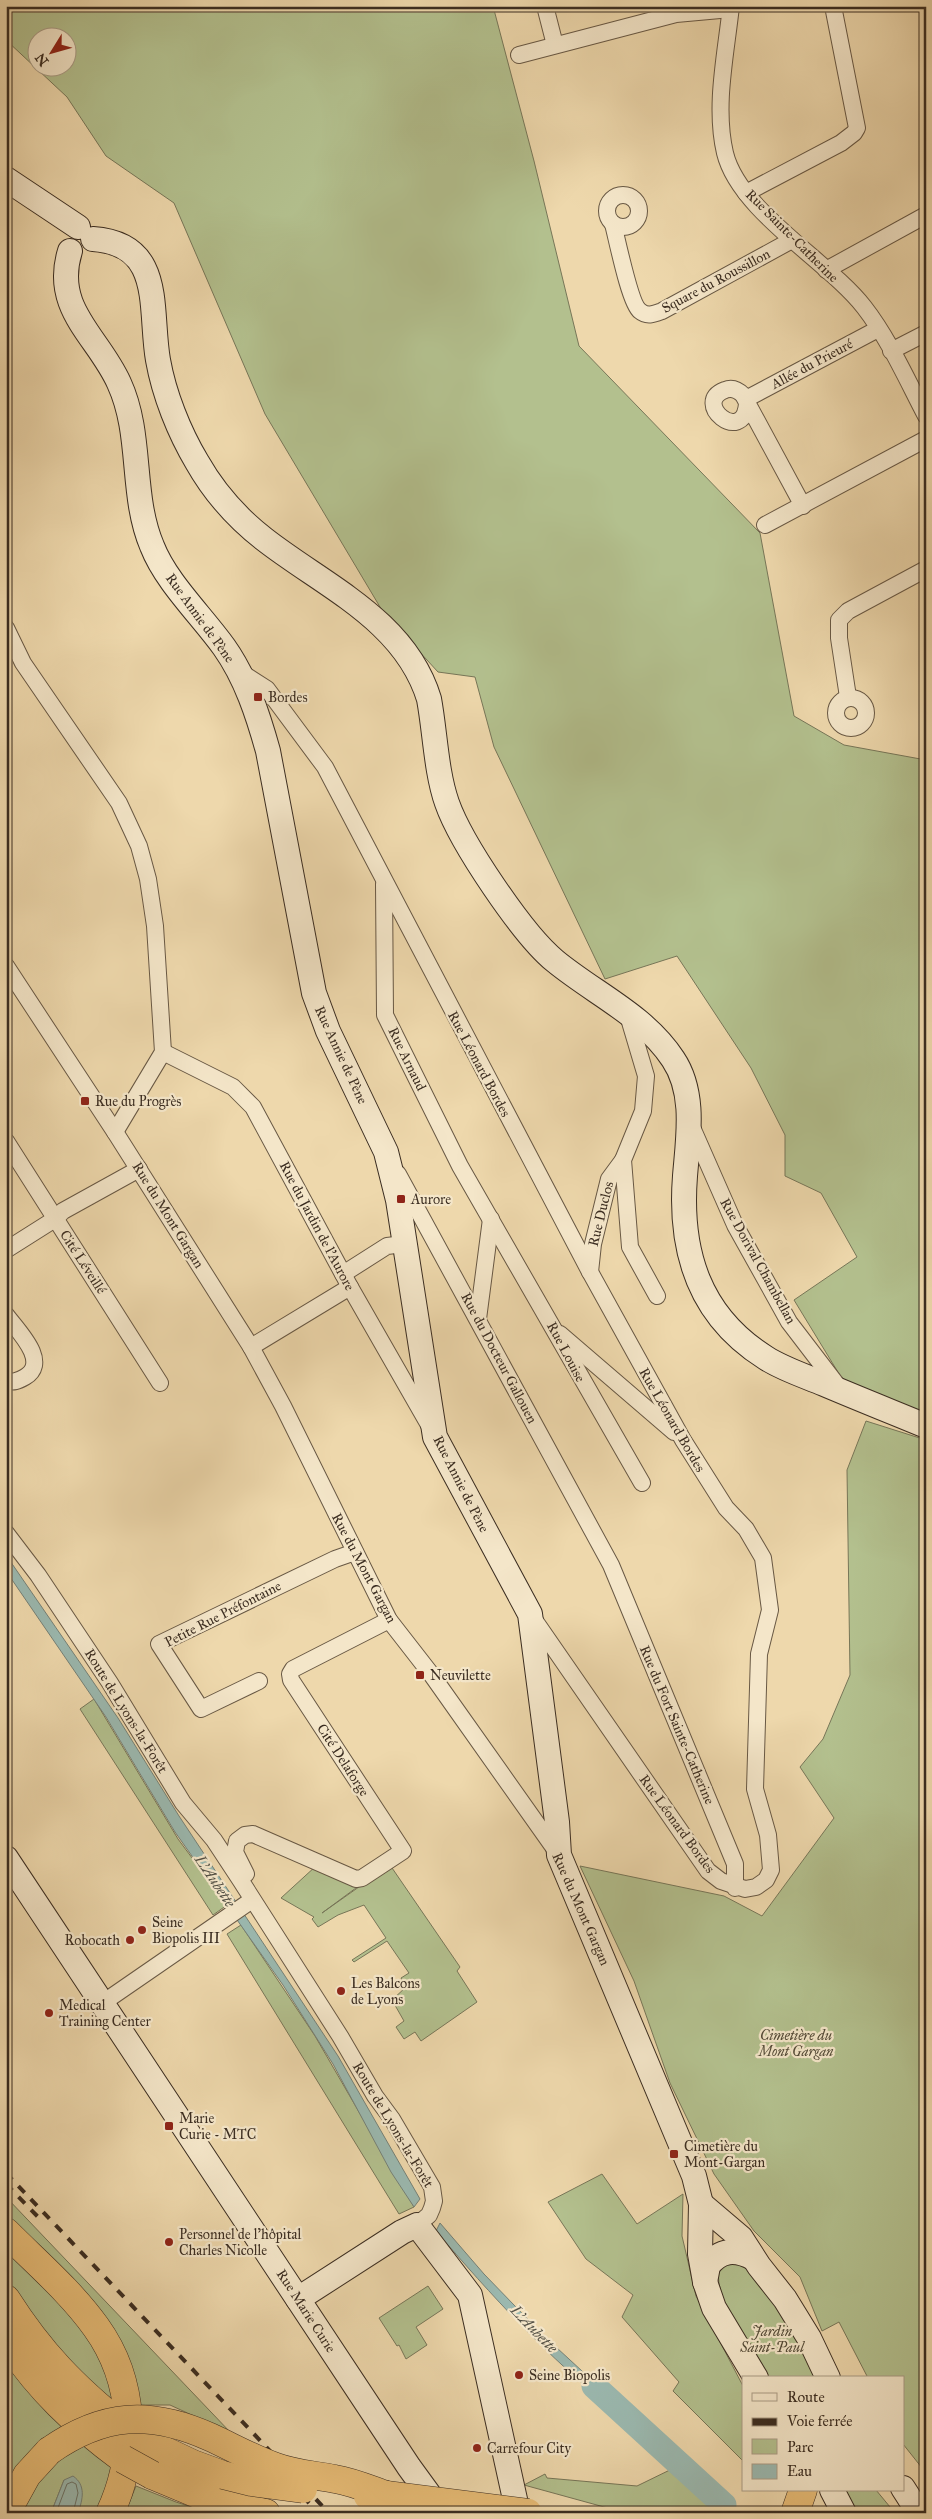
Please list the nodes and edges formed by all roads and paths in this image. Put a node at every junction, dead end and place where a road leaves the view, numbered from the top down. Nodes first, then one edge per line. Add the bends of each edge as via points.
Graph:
1 (545, 6) edge
2 (832, 6) edge
3 (731, 8) edge
4 (555, 45) junction
5 (519, 55) dead end
6 (6, 179) edge
7 (746, 193) junction
8 (926, 215) edge
9 (613, 224) dead end
10 (792, 240) junction
11 (78, 242) junction
12 (826, 270) junction
13 (878, 329) junction
14 (926, 333) edge
15 (891, 351) junction
16 (926, 416) edge
17 (926, 439) edge
18 (803, 506) junction
19 (765, 525) dead end
20 (926, 569) edge
21 (6, 628) edge
22 (238, 671) junction
23 (848, 697) dead end
24 (384, 882) junction
25 (6, 966) edge
26 (626, 1012) junction
27 (163, 1052) junction
28 (689, 1121) junction
29 (115, 1132) junction
30 (6, 1141) edge
31 (386, 1152) junction
32 (623, 1160) junction
33 (139, 1169) junction
34 (55, 1219) junction
35 (491, 1219) junction
36 (404, 1244) junction
37 (6, 1250) edge
38 (590, 1272) junction
39 (346, 1280) junction
40 (657, 1296) dead end
41 (6, 1314) edge
42 (478, 1319) junction
43 (555, 1329) junction
44 (251, 1347) junction
45 (6, 1380) edge
46 (160, 1383) dead end
47 (842, 1392) junction
48 (926, 1426) edge
49 (435, 1436) junction
50 (683, 1440) junction
51 (642, 1483) dead end
52 (6, 1534) edge
53 (355, 1552) junction
54 (611, 1565) joint
55 (530, 1614) junction
56 (389, 1620) junction
57 (259, 1681) dead end
58 (403, 1851) joint
59 (558, 1855) junction
60 (6, 1858) edge
61 (735, 1888) junction
62 (242, 1903) junction
63 (104, 2002) junction
64 (701, 2204) junction
65 (425, 2217) junction
66 (6, 2232) edge
67 (753, 2258) junction
68 (705, 2282) junction
69 (298, 2299) junction
70 (6, 2300) edge
71 (6, 2339) edge
72 (755, 2376) edge
73 (827, 2376) edge
74 (129, 2442) junction
75 (904, 2490) edge
76 (802, 2492) edge
77 (833, 2492) edge
78 (386, 2495) junction
79 (6, 2513) edge
80 (110, 2513) edge
81 (266, 2513) edge
82 (442, 2513) edge
83 (518, 2513) edge
84 (528, 2513) edge
85 (795, 2513) edge
86 (844, 2513) edge
87 (919, 2513) edge

1 - 4 street
2 - 7 street via 857,128 841,143
3 - 4 street via 676,14
3 - 7 street, Rue Sainte-Catherine via 720,104 721,122 726,155
4 - 5 street
6 - 11 street via 49,207
7 - 10 street, Rue Sainte-Catherine
8 - 12 street
9 - 10 street, Square du Roussillon via 634,304 646,314 662,311
10 - 12 street, Rue Sainte-Catherine
11 - 22 street, Rue Annie de Pène via 68,277 67,294 70,305 106,358 131,412 142,510 152,546
11 - 26 street via 112,243 141,261 152,286 158,360 166,393 196,462 239,518 264,540 346,596 394,636 412,659 429,699 447,802 481,864 540,947
12 - 13 street, Rue Sainte-Catherine via 864,306
13 - 15 street, Rue Sainte-Catherine
13 - 18 street, Allée du Prieuré via 746,402
14 - 15 street
15 - 16 street, Rue Sainte-Catherine
17 - 18 street
18 - 19 street
20 - 23 street via 848,611 839,620
21 - 27 street via 23,663 119,803 139,846 155,926
22 - 24 street, Rue Léonard Bordes via 267,688 325,767
22 - 31 street, Rue Annie de Pène via 252,700 268,751 314,993 328,1031
24 - 35 street, Rue Arnaud via 385,1015 460,1166
24 - 38 street, Rue Léonard Bordes
25 - 29 street, Rue du Mont Gargan
26 - 28 street via 654,1035 675,1061 686,1090
26 - 32 street via 646,1076 643,1111
27 - 29 street
27 - 39 street, Rue du Jardin de l'Aurore via 233,1086 253,1107
28 - 47 street, Rue Dorival Chambellan via 735,1225 789,1322
28 - 47 street via 684,1225 692,1264 707,1298 731,1331 750,1347 769,1360
29 - 33 street, Rue du Mont Gargan
30 - 34 street, Cité Léveillé
31 - 36 street, Rue Annie de Pène via 398,1200
31 - 42 street, Rue du Docteur Gallouen
32 - 38 street, Rue Duclos via 609,1179 593,1244
32 - 40 street via 630,1247
33 - 34 street via 63,1211
33 - 44 street, Rue du Mont Gargan
34 - 37 street
34 - 46 street, Cité Léveillé
35 - 42 street
35 - 43 street, Rue Louise
36 - 39 street via 387,1246
36 - 49 street, Rue Annie de Pène
38 - 50 street, Rue Léonard Bordes
39 - 44 street
39 - 49 street, Rue du Jardin de l'Aurore
41 - 45 street via 36,1361 32,1373 18,1381
42 - 54 street, Rue du Docteur Gallouen
43 - 50 street
43 - 51 street, Rue Louise via 569,1360
44 - 53 street, Rue du Mont Gargan
47 - 48 street
49 - 55 street, Rue Annie de Pène
50 - 61 street, Rue Léonard Bordes via 726,1508 746,1528 763,1558 770,1610 759,1654 755,1788 768,1836 771,1870 766,1880 756,1887
52 - 62 street, Route de Lyons-la-Forêt via 38,1575 110,1683 183,1803 214,1840
53 - 56 street, Rue du Mont Gargan
53 - 57 street, Petite Rue Préfontaine via 159,1644 201,1709
54 - 61 street, Rue du Fort Sainte-Catherine via 735,1864
55 - 59 street, Rue Annie de Pène via 557,1822
55 - 61 street, Rue Léonard Bordes via 708,1871
56 - 58 street, Cité Delaforge via 293,1669 290,1674
56 - 59 street, Rue du Mont Gargan via 431,1674
58 - 62 street, Route de Lyons-la-Forêt via 356,1879 253,1834 244,1835 237,1841 235,1852 250,1882
59 - 64 street, Rue du Mont Gargan via 694,2176
60 - 63 street, Rue Marie Curie
62 - 63 street
62 - 65 street, Route de Lyons-la-Forêt via 340,2036 397,2127 432,2188 434,2201
63 - 69 street, Rue Marie Curie
64 - 67 street via 741,2238
64 - 68 street, Rue du Mont Gargan via 700,2254
65 - 69 street
65 - 83 street via 470,2295
66 - 80 highway via 79,2306 97,2328 118,2367 127,2404 129,2438 125,2473
67 - 68 street via 733,2250 724,2252 711,2261
67 - 73 street via 805,2330
68 - 72 street, Rue du Mont Gargan via 714,2308
69 - 82 street, Rue Marie Curie
70 - 74 highway via 53,2364
71 - 74 highway via 63,2411
74 - 78 highway, bridge via 251,2482 361,2496
74 - 81 highway, bridge via 152,2475 212,2500
75 - 87 street
76 - 85 highway
77 - 86 street
78 - 79 highway, bridge via 361,2486 278,2468 182,2426 146,2419 107,2422 80,2431 49,2450 27,2475
78 - 84 highway, bridge

